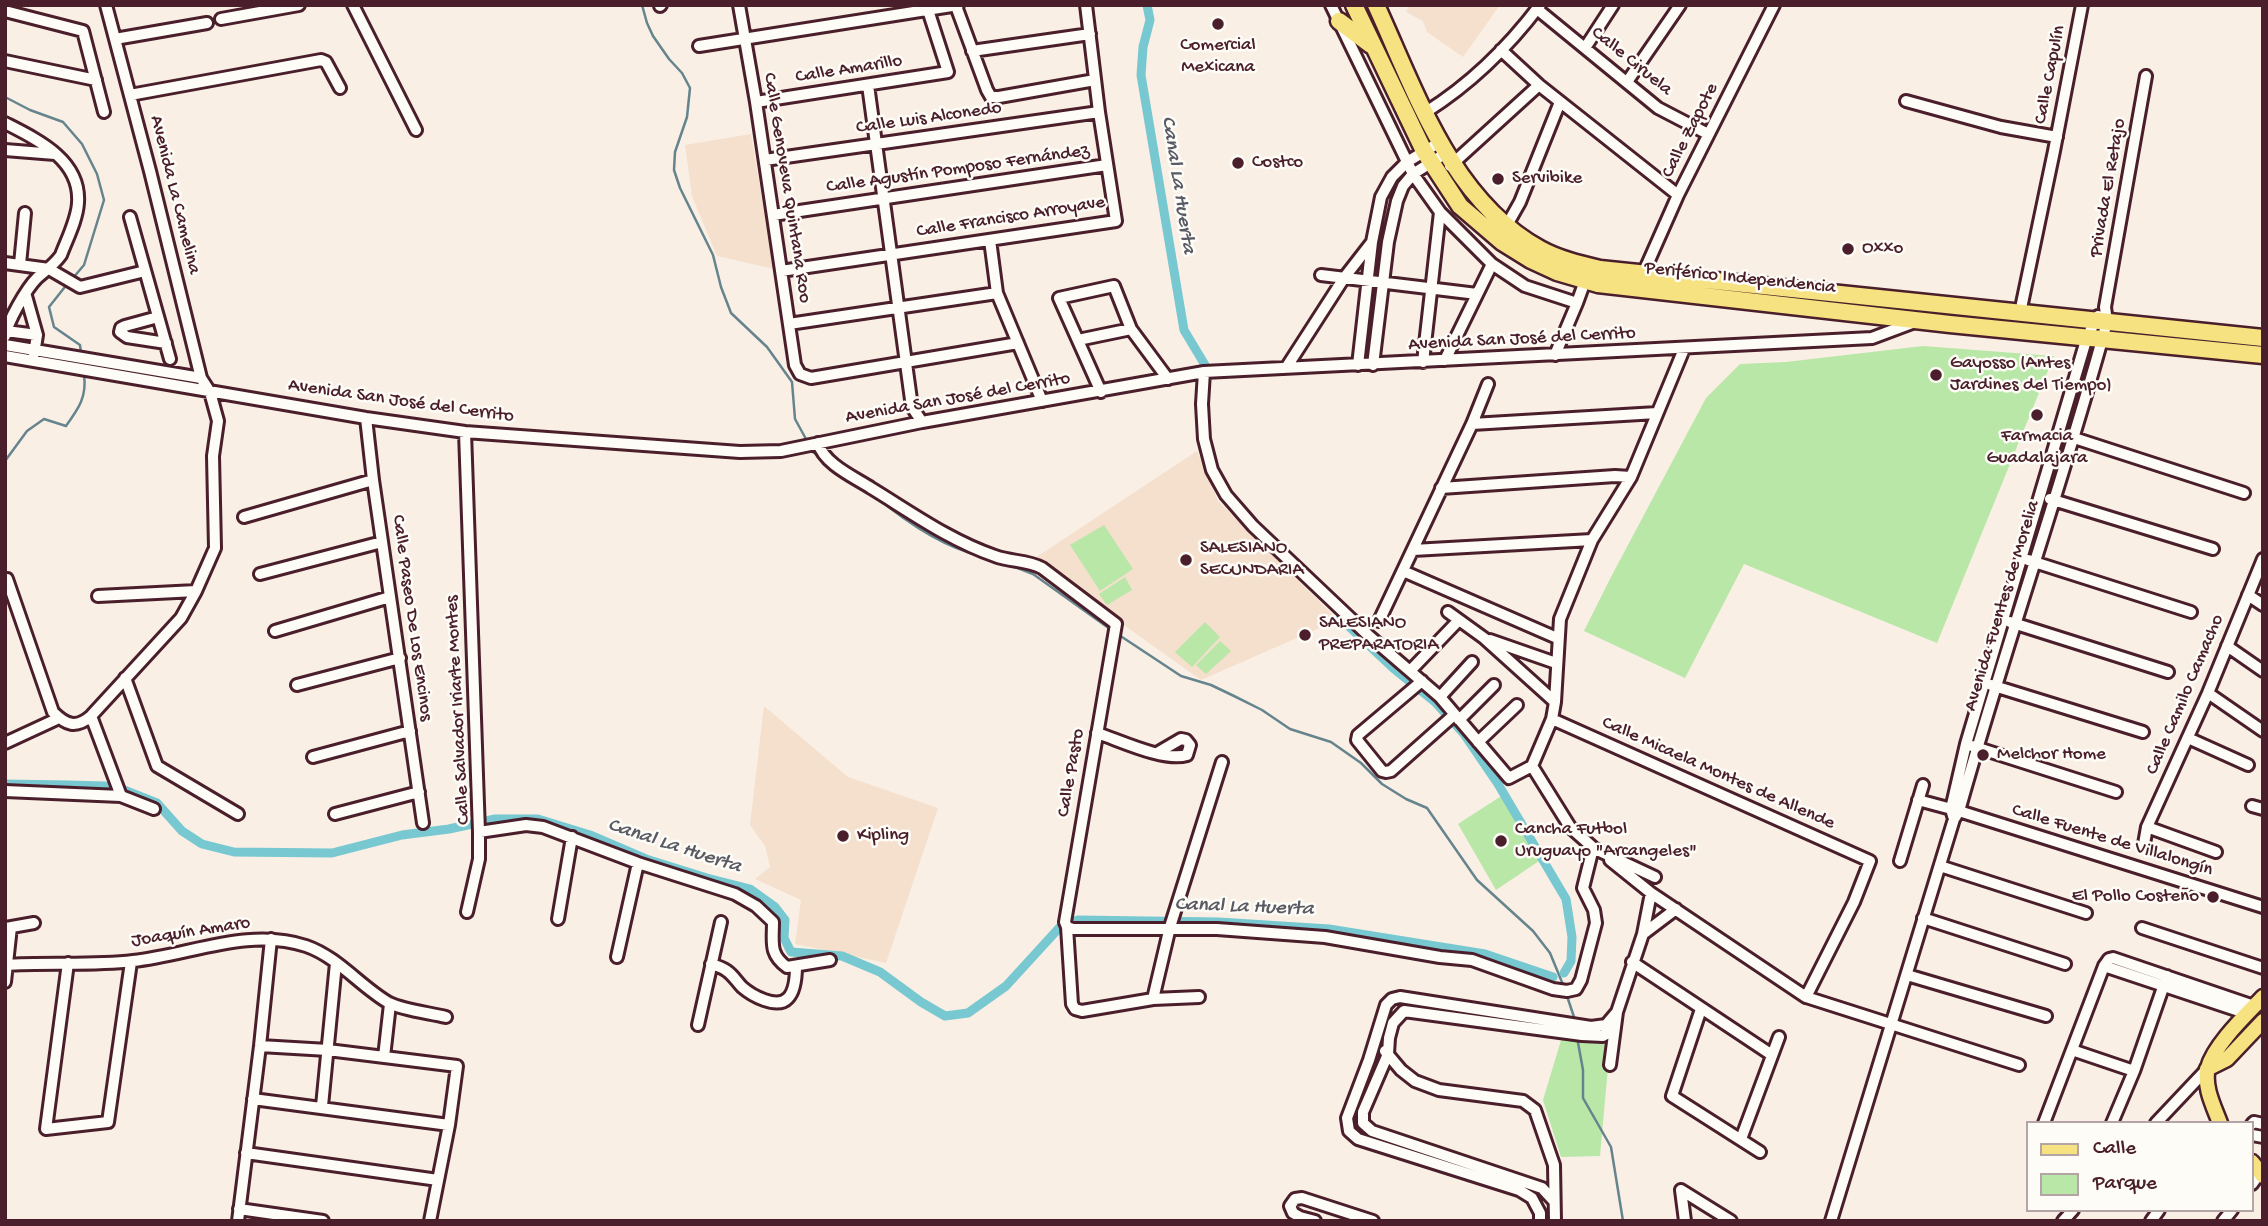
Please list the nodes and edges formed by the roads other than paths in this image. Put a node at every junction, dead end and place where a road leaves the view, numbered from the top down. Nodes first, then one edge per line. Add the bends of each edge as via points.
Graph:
1 (106, 5) edge
2 (299, 5) edge
3 (353, 5) edge
4 (739, 5) edge
5 (957, 5) edge
6 (1086, 5) edge
7 (1331, 5) edge
8 (1354, 5) edge
9 (1376, 5) edge
10 (1613, 5) edge
11 (1680, 5) edge
12 (1774, 5) edge
13 (2082, 5) edge
14 (1539, 7) edge
15 (928, 10) junction
16 (5, 11) edge
17 (221, 19) dead end
18 (1339, 21) junction
19 (207, 23) dead end
20 (1090, 34) junction
21 (745, 38) junction
22 (115, 39) junction
23 (699, 46) dead end
24 (1374, 48) junction
25 (1585, 48) junction
26 (1501, 50) junction
27 (972, 51) junction
28 (5, 61) edge
29 (2146, 76) dead end
30 (96, 80) junction
31 (1095, 80) junction
32 (1627, 82) junction
33 (868, 85) junction
34 (1539, 85) junction
35 (340, 88) dead end
36 (130, 95) junction
37 (1906, 101) dead end
38 (756, 102) junction
39 (1560, 102) junction
40 (104, 112) dead end
41 (1099, 112) junction
42 (1426, 112) junction
43 (5, 122) edge
44 (416, 130) dead end
45 (1708, 134) junction
46 (2057, 137) junction
47 (877, 144) junction
48 (5, 150) edge
49 (1446, 153) junction
50 (55, 154) junction
51 (765, 160) junction
52 (1407, 162) junction
53 (1431, 163) junction
54 (1107, 165) junction
55 (1413, 174) junction
56 (1678, 195) junction
57 (884, 198) junction
58 (1440, 212) junction
59 (25, 213) dead end
60 (773, 215) junction
61 (130, 217) dead end
62 (1507, 225) junction
63 (990, 240) junction
64 (1371, 242) junction
65 (892, 255) junction
66 (5, 263) edge
67 (20, 264) junction
68 (1492, 264) junction
69 (145, 271) junction
70 (781, 271) junction
71 (54, 272) junction
72 (1643, 274) junction
73 (1321, 275) dead end
74 (1344, 278) junction
75 (1368, 281) junction
76 (1585, 281) junction
77 (1383, 282) junction
78 (1432, 288) junction
79 (997, 293) junction
80 (1477, 295) junction
81 (26, 296) junction
82 (1577, 303) junction
83 (899, 307) junction
84 (2020, 313) junction
85 (2102, 316) junction
86 (158, 317) junction
87 (1918, 320) junction
88 (789, 324) junction
89 (1131, 328) junction
90 (6, 334) edge
91 (37, 335) junction
92 (2263, 338) edge
93 (2095, 339) junction
94 (1078, 340) junction
95 (166, 343) junction
96 (1018, 343) junction
97 (1684, 349) junction
98 (6, 351) edge
99 (33, 355) junction
100 (1555, 355) junction
101 (2263, 355) edge
102 (170, 359) dead end
103 (1446, 360) junction
104 (906, 362) junction
105 (1423, 362) junction
106 (91, 365) junction
107 (1358, 365) junction
108 (1373, 365) junction
109 (1286, 368) junction
110 (1204, 373) junction
111 (201, 378) junction
112 (1168, 379) junction
113 (1488, 384) dead end
114 (210, 392) junction
115 (1101, 392) junction
116 (1042, 401) junction
117 (912, 407) junction
118 (1657, 413) junction
119 (366, 418) junction
120 (922, 422) junction
121 (1472, 424) junction
122 (905, 425) junction
123 (465, 432) junction
124 (2059, 434) junction
125 (2074, 438) junction
126 (818, 443) junction
127 (1631, 477) junction
128 (373, 480) junction
129 (1441, 488) junction
130 (2244, 493) dead end
131 (2040, 496) junction
132 (2054, 500) junction
133 (244, 517) dead end
134 (1592, 540) junction
135 (382, 542) junction
136 (2213, 549) dead end
137 (1413, 550) junction
138 (2022, 558) junction
139 (2263, 559) edge
140 (2035, 562) junction
141 (1403, 571) junction
142 (260, 574) dead end
143 (5, 579) edge
144 (196, 590) junction
145 (2248, 595) junction
146 (98, 596) dead end
147 (390, 597) junction
148 (2263, 605) edge
149 (1448, 612) dead end
150 (2191, 612) dead end
151 (1459, 620) junction
152 (1379, 621) dead end
153 (2009, 622) junction
154 (275, 631) dead end
155 (1484, 638) junction
156 (1557, 638) junction
157 (2227, 646) junction
158 (400, 658) junction
159 (1472, 662) dead end
160 (1556, 663) junction
161 (1410, 671) junction
162 (2263, 671) edge
163 (2168, 672) dead end
164 (125, 677) junction
165 (1417, 684) junction
166 (297, 685) dead end
167 (1494, 685) dead end
168 (1990, 685) junction
169 (2208, 693) junction
170 (1440, 697) junction
171 (1555, 702) junction
172 (1517, 705) dead end
173 (91, 716) junction
174 (59, 718) junction
175 (1454, 718) junction
176 (1552, 719) junction
177 (410, 731) junction
178 (2263, 731) edge
179 (2143, 732) dead end
180 (1097, 733) junction
181 (2188, 738) junction
182 (1478, 742) junction
183 (5, 743) edge
184 (1972, 746) junction
185 (1157, 753) dead end
186 (313, 757) dead end
187 (1222, 762) dead end
188 (2248, 765) dead end
189 (1532, 766) junction
190 (1923, 785) dead end
191 (5, 791) edge
192 (419, 792) junction
193 (2116, 792) dead end
194 (121, 796) junction
195 (1919, 800) junction
196 (154, 809) dead end
197 (1955, 813) junction
198 (238, 814) dead end
199 (335, 814) dead end
200 (423, 823) dead end
201 (479, 826) junction
202 (2147, 827) junction
203 (572, 837) junction
204 (2144, 844) dead end
205 (1593, 848) junction
206 (2216, 852) dead end
207 (1900, 861) dead end
208 (638, 863) junction
209 (1940, 866) junction
210 (1655, 877) dead end
211 (1651, 893) junction
212 (2263, 907) edge
213 (1676, 909) junction
214 (467, 912) dead end
215 (2086, 913) dead end
216 (1923, 918) junction
217 (558, 919) dead end
218 (721, 922) dead end
219 (34, 923) dead end
220 (1171, 924) junction
221 (1066, 925) junction
222 (8, 927) edge
223 (2142, 928) dead end
224 (1643, 934) junction
225 (271, 939) junction
226 (617, 957) dead end
227 (830, 960) dead end
228 (131, 962) junction
229 (1632, 962) junction
230 (68, 963) junction
231 (336, 963) junction
232 (7, 964) edge
233 (711, 964) junction
234 (2065, 964) dead end
235 (796, 966) junction
236 (2263, 968) edge
237 (1906, 975) junction
238 (2166, 981) junction
239 (5, 982) edge
240 (1199, 997) dead end
241 (1807, 997) junction
242 (1153, 999) junction
243 (390, 1004) junction
244 (2255, 1006) edge
245 (1701, 1009) junction
246 (2046, 1016) dead end
247 (446, 1017) dead end
248 (2263, 1021) edge
249 (698, 1025) dead end
250 (1891, 1025) junction
251 (1610, 1027) junction
252 (1575, 1029) junction
253 (1779, 1037) dead end
254 (260, 1046) junction
255 (328, 1050) junction
256 (2072, 1051) junction
257 (1388, 1054) junction
258 (1371, 1055) junction
259 (1772, 1055) junction
260 (384, 1057) junction
261 (1610, 1065) dead end
262 (2019, 1065) dead end
263 (1382, 1067) junction
264 (2207, 1069) junction
265 (1401, 1070) junction
266 (2134, 1071) junction
267 (253, 1099) junction
268 (322, 1106) junction
269 (2045, 1121) edge
270 (2113, 1121) edge
271 (2158, 1121) edge
272 (2219, 1121) edge
273 (449, 1125) junction
274 (1741, 1139) junction
275 (1760, 1152) dead end
276 (246, 1153) junction
277 (1556, 1173) junction
278 (438, 1180) junction
279 (1542, 1188) junction
280 (1554, 1201) junction
281 (1535, 1202) junction
282 (238, 1215) edge
283 (323, 1221) edge
284 (430, 1221) edge
285 (1315, 1221) edge
286 (1373, 1221) edge
287 (1541, 1221) edge
288 (1555, 1221) edge
289 (1685, 1221) edge
290 (1731, 1221) edge
291 (1831, 1221) edge

1 - 22 street, Avenida La Camelina
2 - 17 street
3 - 44 street
4 - 21 street, Calle Genoveva Quintana Roo
5 - 15 street
5 - 27 street
6 - 20 street, Calle Francisco Arroyave
7 - 18 street
8 - 24 highway, Periférico Independencia
9 - 42 highway, Periférico Independencia
10 - 25 street
11 - 32 street
12 - 45 street, Calle Zapote
13 - 46 street, Calle Capulín
14 - 25 street, Calle Ciruela
14 - 26 street
15 - 21 street
15 - 33 street, Calle Amarillo via 948,72
16 - 30 street via 83,32
18 - 24 highway
18 - 52 street
19 - 22 street
20 - 27 street
20 - 31 street, Calle Francisco Arroyave
21 - 23 street
21 - 38 street, Calle Genoveva Quintana Roo
22 - 36 street, Avenida La Camelina
24 - 53 highway, Periférico Independencia
25 - 32 street, Calle Ciruela
26 - 34 street
26 - 42 street
27 - 31 street via 991,97
28 - 30 street
29 - 85 street, Privada El Retajo
30 - 40 street
31 - 41 street, Calle Francisco Arroyave
32 - 45 street, Calle Ciruela via 1658,108
33 - 38 street, Calle Amarillo
33 - 47 street
34 - 39 street
34 - 49 street
35 - 36 street via 326,62 320,60
36 - 111 street, Avenida La Camelina
37 - 46 street
38 - 51 street, Calle Genoveva Quintana Roo
39 - 56 street
39 - 62 street
41 - 47 street, Calle Luis Alconedo
41 - 54 street, Calle Francisco Arroyave
42 - 49 highway, Periférico Independencia
43 - 50 street
45 - 56 street, Calle Zapote
46 - 84 street, Calle Capulín
47 - 51 street, Calle Luis Alconedo
47 - 57 street
48 - 50 street
49 - 53 street
49 - 53 street
49 - 62 highway, Periférico Independencia via 1472,193
50 - 71 street via 69,166 77,182 78,205
51 - 60 street, Calle Genoveva Quintana Roo
52 - 53 street
52 - 55 street
52 - 64 street via 1381,197
53 - 55 street
53 - 76 highway, Periférico Independencia via 1460,206 1502,242 1531,260
54 - 57 street, Calle Agustín Pomposo Fernández
54 - 63 street, Calle Francisco Arroyave via 1116,221
55 - 58 street
55 - 77 street via 1397,201
56 - 72 street, Calle Zapote
57 - 60 street, Calle Agustín Pomposo Fernández
57 - 65 street
58 - 68 street
58 - 78 street
59 - 67 street
60 - 70 street, Calle Genoveva Quintana Roo
61 - 69 street
62 - 72 highway, Periférico Independencia via 1539,248 1570,262
63 - 65 street, Calle Francisco Arroyave
63 - 79 street
64 - 74 street
64 - 75 street
65 - 70 street, Calle Francisco Arroyave
65 - 83 street
66 - 67 street
67 - 71 street
68 - 80 street
68 - 82 street via 1525,286
69 - 71 street via 85,287
69 - 86 street
70 - 88 street, Calle Genoveva Quintana Roo
71 - 81 street via 38,278
72 - 84 highway, Periférico Independencia
73 - 74 street
74 - 75 street
74 - 109 street
75 - 77 street
75 - 107 street
76 - 82 street
76 - 87 highway, Periférico Independencia
77 - 78 street
77 - 108 street
78 - 80 street
78 - 105 street
79 - 83 street
79 - 96 street
80 - 103 street
81 - 90 street
81 - 91 street
82 - 100 street
83 - 88 street
83 - 104 street
84 - 85 highway, Periférico Independencia
85 - 92 highway, Periférico Independencia
85 - 93 street, Avenida Fuentes de Morelia
86 - 95 street
86 - 95 street via 125,326 120,332
87 - 93 highway, Periférico Independencia
87 - 97 street, Avenida San José del Cerrito via 1872,338
88 - 104 street, Calle Genoveva Quintana Roo via 800,374 811,377
89 - 94 street
89 - 94 street via 1114,286 1059,298
89 - 112 street
90 - 91 street
91 - 99 street
93 - 101 highway, Periférico Independencia
93 - 124 street, Avenida Fuentes de Morelia
93 - 125 street, Avenida Fuentes de Morelia
94 - 115 street
95 - 102 street
96 - 104 street
96 - 116 street
97 - 100 street, Avenida San José del Cerrito
97 - 118 street
98 - 99 street, Avenida San José del Cerrito
99 - 106 street, Avenida San José del Cerrito
100 - 103 street, Avenida San José del Cerrito
103 - 105 street, Avenida San José del Cerrito
104 - 117 street
105 - 108 street, Avenida San José del Cerrito
106 - 111 street, Avenida San José del Cerrito
106 - 114 street, Avenida San José del Cerrito
107 - 108 street, Avenida San José del Cerrito
107 - 109 street, Avenida San José del Cerrito
109 - 110 street, Avenida San José del Cerrito
110 - 112 street, Avenida San José del Cerrito
110 - 161 street via 1204,439 1212,470 1226,495 1253,526
111 - 114 street, Avenida La Camelina
112 - 115 street, Avenida San José del Cerrito
113 - 121 street
114 - 119 street, Avenida San José del Cerrito
114 - 144 street via 218,421 213,456 215,548
115 - 116 street, Avenida San José del Cerrito
116 - 120 street, Avenida San José del Cerrito
117 - 120 street
117 - 122 street
118 - 121 street
118 - 127 street
119 - 123 street, Avenida San José del Cerrito
119 - 128 street, Calle Paseo De Los Encinos
120 - 122 street, Avenida San José del Cerrito
121 - 129 street
122 - 126 street, Avenida San José del Cerrito
123 - 126 street, Avenida San José del Cerrito via 740,452 781,451
123 - 201 street, Calle Salvador Iriarte Montes
124 - 125 street
124 - 131 street, Avenida Fuentes de Morelia
125 - 130 street
125 - 132 street, Avenida Fuentes de Morelia
126 - 180 street, Calle Pasto via 820,452 837,466 948,536 998,558 1042,568 1115,630
127 - 129 street
127 - 134 street
128 - 133 street
128 - 135 street, Calle Paseo De Los Encinos
129 - 137 street
131 - 132 street
131 - 138 street, Avenida Fuentes de Morelia
132 - 136 street
132 - 140 street, Avenida Fuentes de Morelia
134 - 137 street
134 - 156 street via 1560,618
135 - 142 street
135 - 147 street, Calle Paseo De Los Encinos
137 - 141 street
138 - 140 street
138 - 153 street, Avenida Fuentes de Morelia
139 - 145 street, Calle Camilo Camacho
140 - 150 street
140 - 153 street, Avenida Fuentes de Morelia
141 - 152 street
141 - 156 street
143 - 174 street
144 - 146 street
144 - 164 street via 181,618
145 - 148 street
145 - 157 street, Calle Camilo Camacho
147 - 154 street
147 - 158 street, Calle Paseo De Los Encinos
149 - 151 street
151 - 155 street
151 - 161 street
153 - 163 street
153 - 168 street, Avenida Fuentes de Morelia
155 - 160 street
155 - 171 street
156 - 160 street
157 - 162 street
157 - 169 street, Calle Camilo Camacho
158 - 166 street
158 - 177 street, Calle Paseo De Los Encinos
159 - 170 street
160 - 171 street
161 - 165 street
164 - 173 street
164 - 198 street via 157,766
165 - 170 street
165 - 175 street via 1358,735 1357,740 1382,771 1391,771
167 - 175 street
168 - 179 street
168 - 184 street, Avenida Fuentes de Morelia
169 - 178 street
169 - 181 street, Calle Camilo Camacho
170 - 175 street
171 - 176 street
172 - 182 street
173 - 174 street via 75,724
173 - 194 street
174 - 183 street
175 - 182 street
176 - 189 street
176 - 241 street, Calle Micaela Montes de Allende via 1870,861
177 - 186 street
177 - 192 street, Calle Paseo De Los Encinos
180 - 185 street
180 - 221 street, Calle Pasto
181 - 188 street
181 - 202 street, Calle Camilo Camacho
182 - 189 street via 1509,778
184 - 193 street
184 - 197 street, Avenida Fuentes de Morelia
187 - 220 street
189 - 205 street via 1570,827
190 - 195 street
191 - 194 street
192 - 199 street
192 - 200 street, Calle Paseo De Los Encinos
194 - 196 street
195 - 197 street, Calle Fuente de Villalongín
195 - 207 street
197 - 209 street, Avenida Fuentes de Morelia
197 - 212 street, Calle Fuente de Villalongín
201 - 203 street, Calle Salvador Iriarte Montes via 543,827
201 - 214 street via 479,859
202 - 204 street, Calle Camilo Camacho
202 - 206 street
203 - 208 street, Calle Salvador Iriarte Montes
203 - 217 street
205 - 210 street
205 - 211 street
205 - 220 street via 1583,888 1596,923 1576,989 1563,990 1472,960 1325,937
208 - 226 street
208 - 235 street, Calle Salvador Iriarte Montes via 735,894 757,906 773,922 777,960
209 - 215 street
209 - 216 street, Avenida Fuentes de Morelia
211 - 213 street
211 - 224 street
213 - 224 street
213 - 241 street
216 - 234 street
216 - 237 street, Avenida Fuentes de Morelia
218 - 233 street
219 - 222 street
220 - 221 street via 1073,929
220 - 242 street
221 - 242 street, Calle Pasto via 1075,1009
222 - 232 street
223 - 236 street
224 - 229 street
225 - 228 street, Joaquín Amaro via 231,941
225 - 231 street, Joaquín Amaro via 307,947
225 - 254 street
227 - 235 street
228 - 230 street, Joaquín Amaro
228 - 230 street via 108,1122 46,1129
229 - 245 street
229 - 251 street
230 - 232 street, Joaquín Amaro
231 - 243 street, Joaquín Amaro
231 - 255 street
232 - 239 street
233 - 235 street via 730,972 754,995 780,1003 793,988
233 - 249 street
237 - 246 street
237 - 250 street, Avenida Fuentes de Morelia
238 - 244 street
238 - 256 street via 2104,966
238 - 266 street
240 - 242 street
241 - 250 street
243 - 247 street, Joaquín Amaro
243 - 260 street
244 - 264 main road via 2218,1048
245 - 259 street
245 - 274 street via 1672,1096
248 - 264 main road via 2227,1059
250 - 262 street
250 - 291 street, Avenida Fuentes de Morelia
251 - 252 street via 1603,1036
251 - 261 street
252 - 257 street via 1405,1011 1393,1023
252 - 258 street via 1400,997 1386,1005
253 - 259 street
254 - 255 street
254 - 267 street
255 - 260 street
255 - 268 street
256 - 266 street
256 - 269 street
257 - 258 street via 1379,1048
257 - 263 street
257 - 265 street
258 - 263 street via 1374,1065
258 - 281 street via 1347,1118 1349,1131 1358,1139 1518,1190
259 - 274 street
260 - 273 street via 457,1066
263 - 265 street
263 - 279 street via 1363,1112 1363,1123 1372,1131
264 - 271 street
264 - 272 main road
265 - 277 street via 1439,1090 1523,1101 1535,1110 1541,1123
266 - 270 street
267 - 268 street
267 - 276 street
268 - 273 street
273 - 278 street
274 - 275 street
276 - 278 street
276 - 282 street
277 - 279 street
277 - 280 street
278 - 284 street
279 - 280 street
279 - 281 street via 1534,1193
280 - 281 street via 1545,1208
280 - 288 street
281 - 287 street
282 - 283 street
285 - 286 street via 1293,1213 1294,1199
289 - 290 street via 1681,1191

